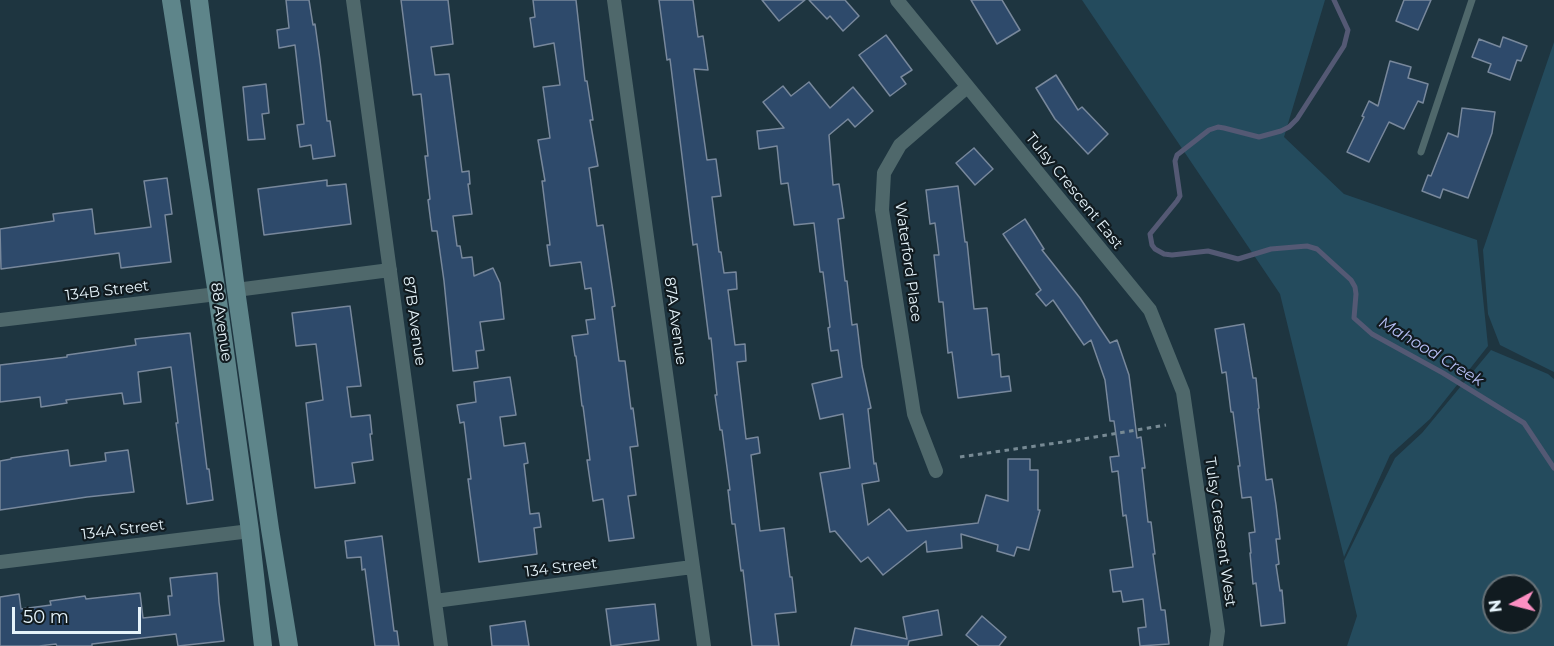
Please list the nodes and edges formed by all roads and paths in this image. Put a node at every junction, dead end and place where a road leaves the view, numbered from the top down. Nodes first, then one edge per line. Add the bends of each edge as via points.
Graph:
1 (171, 0) edge
2 (199, 0) edge
3 (352, 0) edge
4 (614, 0) edge
5 (897, 0) edge
6 (1472, 0) edge
7 (967, 87) junction
8 (1421, 152) dead end
9 (390, 270) junction
10 (236, 290) junction
11 (217, 294) junction
12 (0, 320) edge
13 (1188, 422) joint
14 (1166, 425) dead end
15 (960, 457) dead end
16 (936, 471) dead end
17 (250, 531) junction
18 (0, 562) edge
19 (692, 567) junction
20 (435, 601) junction
21 (263, 646) edge
22 (289, 646) edge
23 (441, 646) edge
24 (704, 646) edge
25 (1216, 646) edge

1 - 11 main road, 88 Avenue
2 - 10 main road, 88 Avenue
3 - 9 street, 87B Avenue
4 - 19 street, 87A Avenue
5 - 7 street, Tulsy Crescent East
6 - 8 lane
7 - 13 street, Tulsy Crescent East via 1150,310 1183,393
7 - 16 street, Waterford Place via 900,145 884,173 882,210 914,414
9 - 10 street
9 - 20 street, 87B Avenue
10 - 22 main road, 88 Avenue
11 - 12 street, 134B Street
11 - 17 main road, 88 Avenue
13 - 25 street, Tulsy Crescent West via 1218,632
14 - 15 path
17 - 18 street, 134A Street
17 - 21 main road, 88 Avenue
19 - 20 street, 134 Street
19 - 24 street, 87A Avenue
20 - 23 street, 87B Avenue

